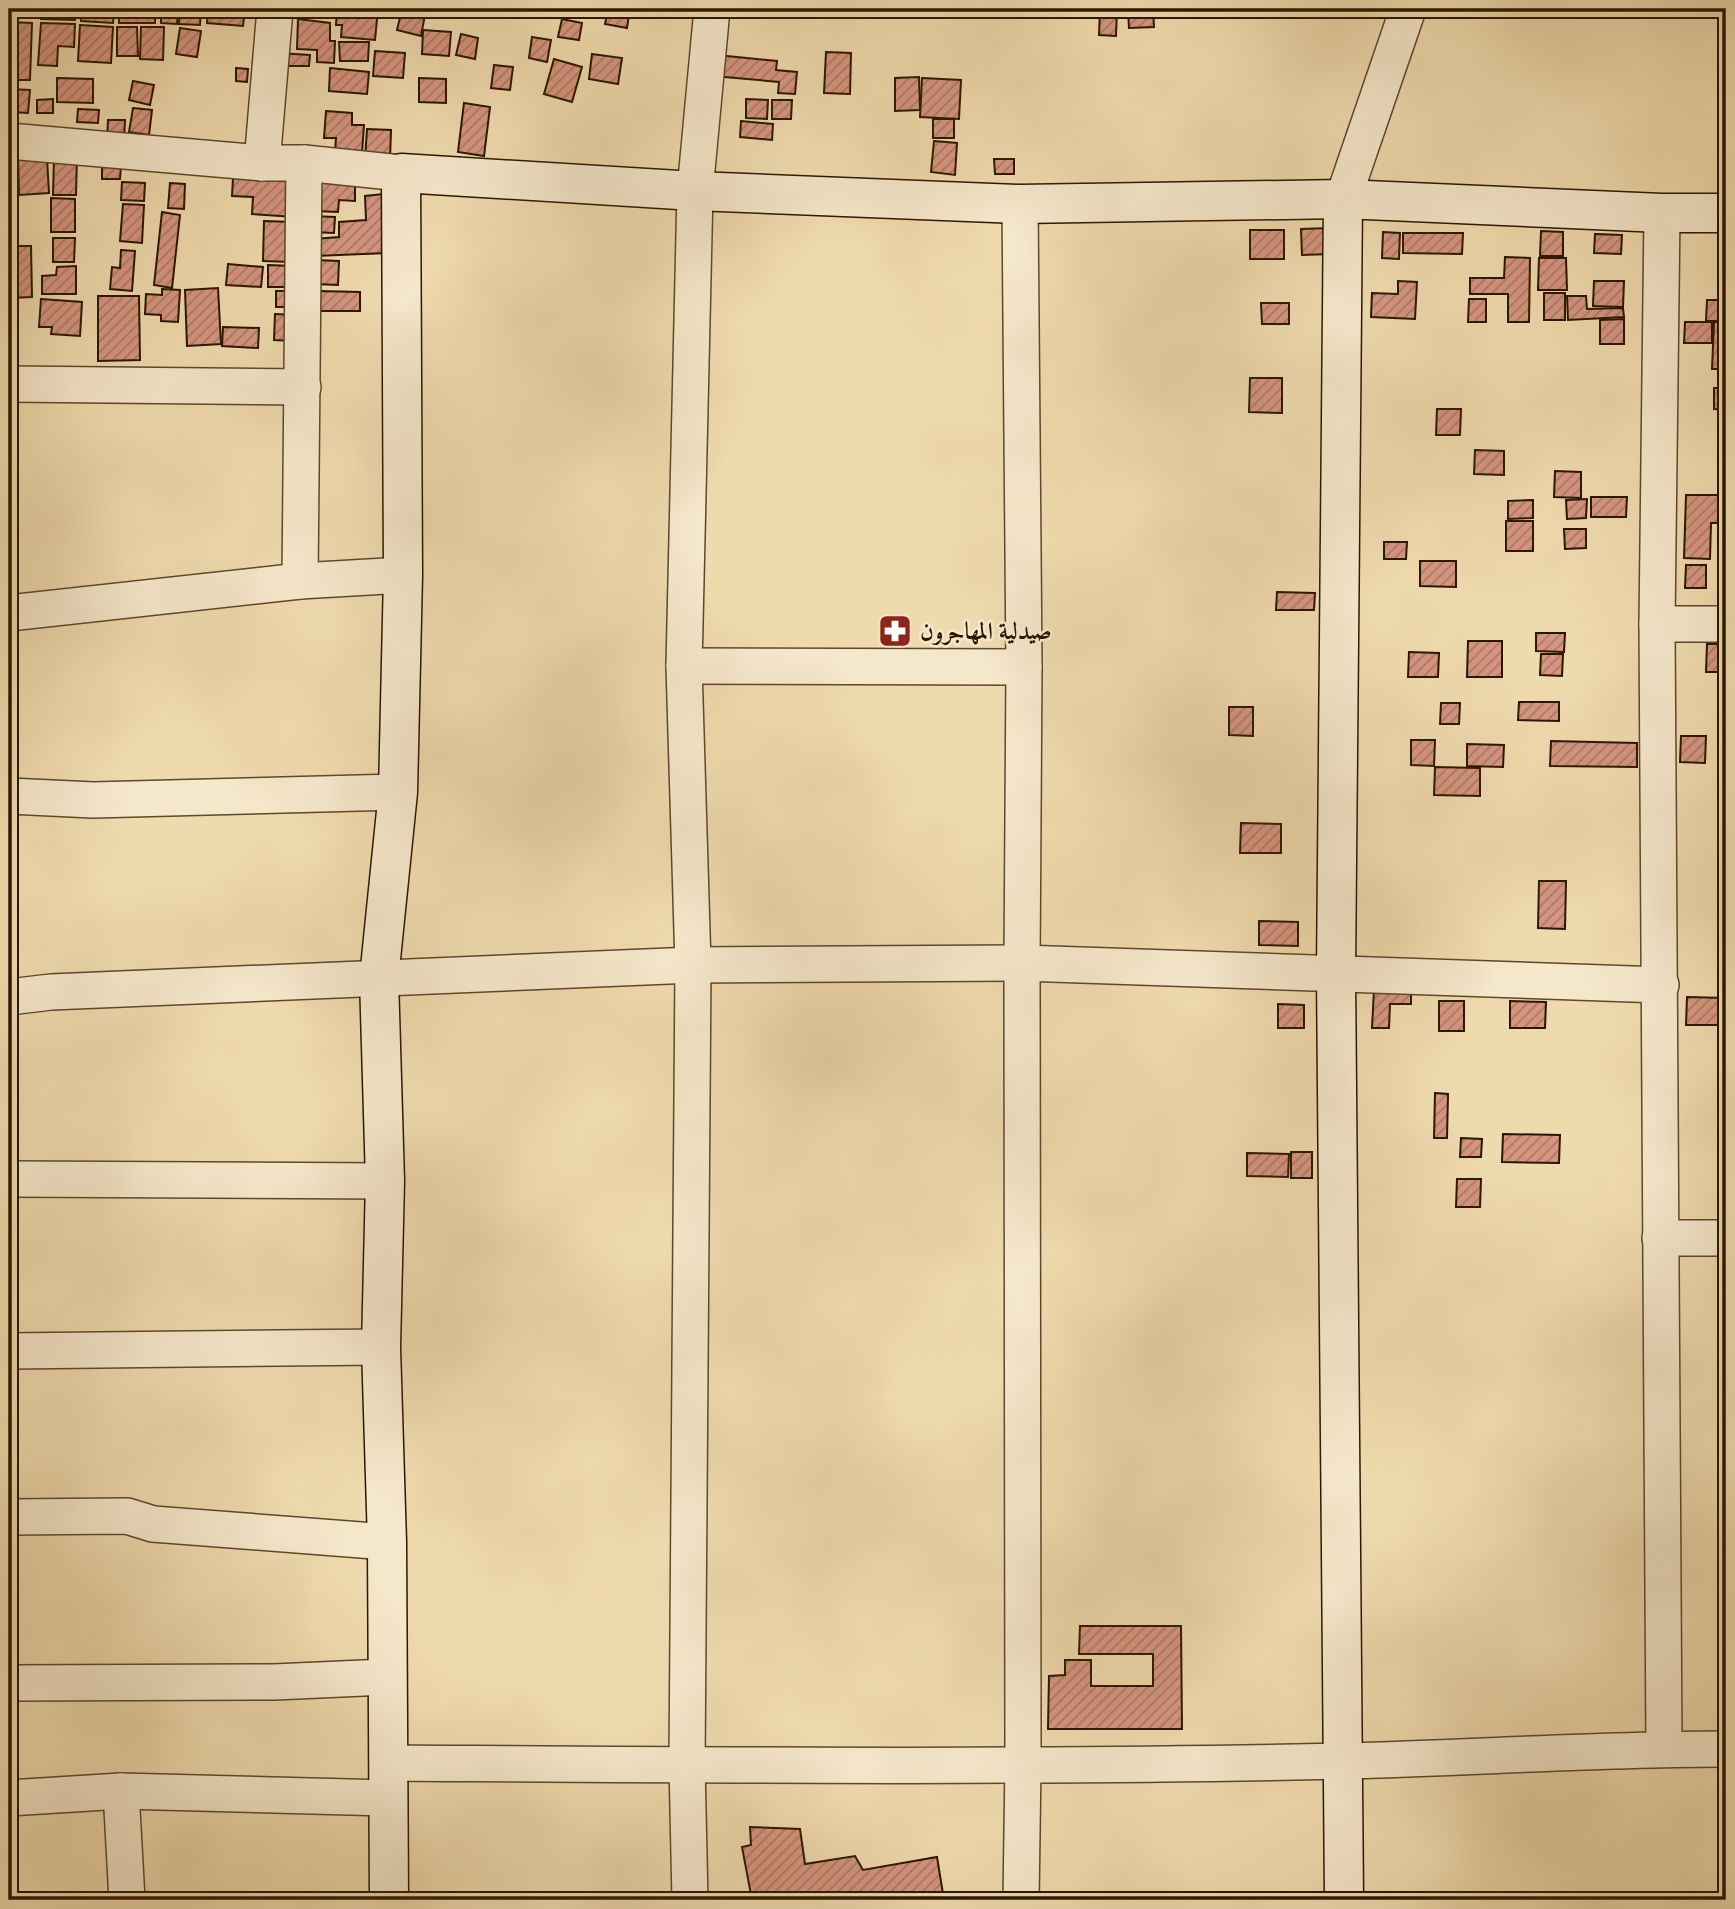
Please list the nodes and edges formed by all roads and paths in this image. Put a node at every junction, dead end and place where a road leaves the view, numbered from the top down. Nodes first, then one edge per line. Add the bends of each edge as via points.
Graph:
1 (275, 9) edge
2 (712, 9) edge
3 (1408, 9) edge
4 (9, 141) edge
5 (262, 163) junction
6 (304, 163) junction
7 (401, 173) junction
8 (695, 191) junction
9 (1343, 199) junction
10 (1020, 204) junction
11 (1662, 213) junction
12 (1726, 214) edge
13 (9, 384) edge
14 (303, 387) junction
15 (403, 575) junction
16 (300, 580) junction
17 (9, 613) edge
18 (1657, 624) junction
19 (1726, 624) edge
20 (684, 666) junction
21 (1024, 667) junction
22 (398, 792) junction
23 (9, 796) edge
24 (1022, 963) junction
25 (693, 965) junction
26 (1336, 973) junction
27 (379, 978) junction
28 (1661, 985) junction
29 (9, 997) edge
30 (9, 1179) edge
31 (385, 1181) junction
32 (1660, 1238) junction
33 (1726, 1238) edge
34 (381, 1347) junction
35 (9, 1351) edge
36 (9, 1517) edge
37 (387, 1542) junction
38 (386, 1677) junction
39 (9, 1683) edge
40 (1726, 1748) edge
41 (1664, 1749) junction
42 (1343, 1761) junction
43 (1023, 1764) junction
44 (687, 1765) junction
45 (388, 1780) junction
46 (121, 1791) junction
47 (9, 1798) edge
48 (127, 1900) edge
49 (389, 1900) edge
50 (690, 1900) edge
51 (1021, 1900) edge
52 (1344, 1900) edge

1 - 5 street
2 - 8 street
3 - 9 street
4 - 5 street
5 - 6 street
6 - 7 street
6 - 14 street
7 - 8 street
7 - 15 street
8 - 10 street
8 - 20 street
9 - 10 street
9 - 11 street
9 - 26 street
10 - 21 street
11 - 12 street
11 - 18 street
13 - 14 street
14 - 16 street
15 - 16 street
15 - 22 street
16 - 17 street
18 - 19 street
18 - 28 street
20 - 21 street
20 - 25 street
21 - 24 street
22 - 23 street via 93,800
22 - 27 street
24 - 25 street
24 - 26 street
24 - 43 street
25 - 27 street
25 - 44 street
26 - 28 street
26 - 42 street
27 - 29 street
27 - 31 street
28 - 32 street
30 - 31 street
31 - 34 street
32 - 33 street
32 - 41 street
34 - 35 street
34 - 37 street
36 - 37 street via 127,1516 153,1524
37 - 38 street
38 - 39 street
38 - 45 street
40 - 41 street
41 - 42 street
42 - 43 street
42 - 52 street
43 - 44 street
43 - 51 street
44 - 45 street
44 - 50 street
45 - 46 street
45 - 49 street
46 - 47 street
46 - 48 street

